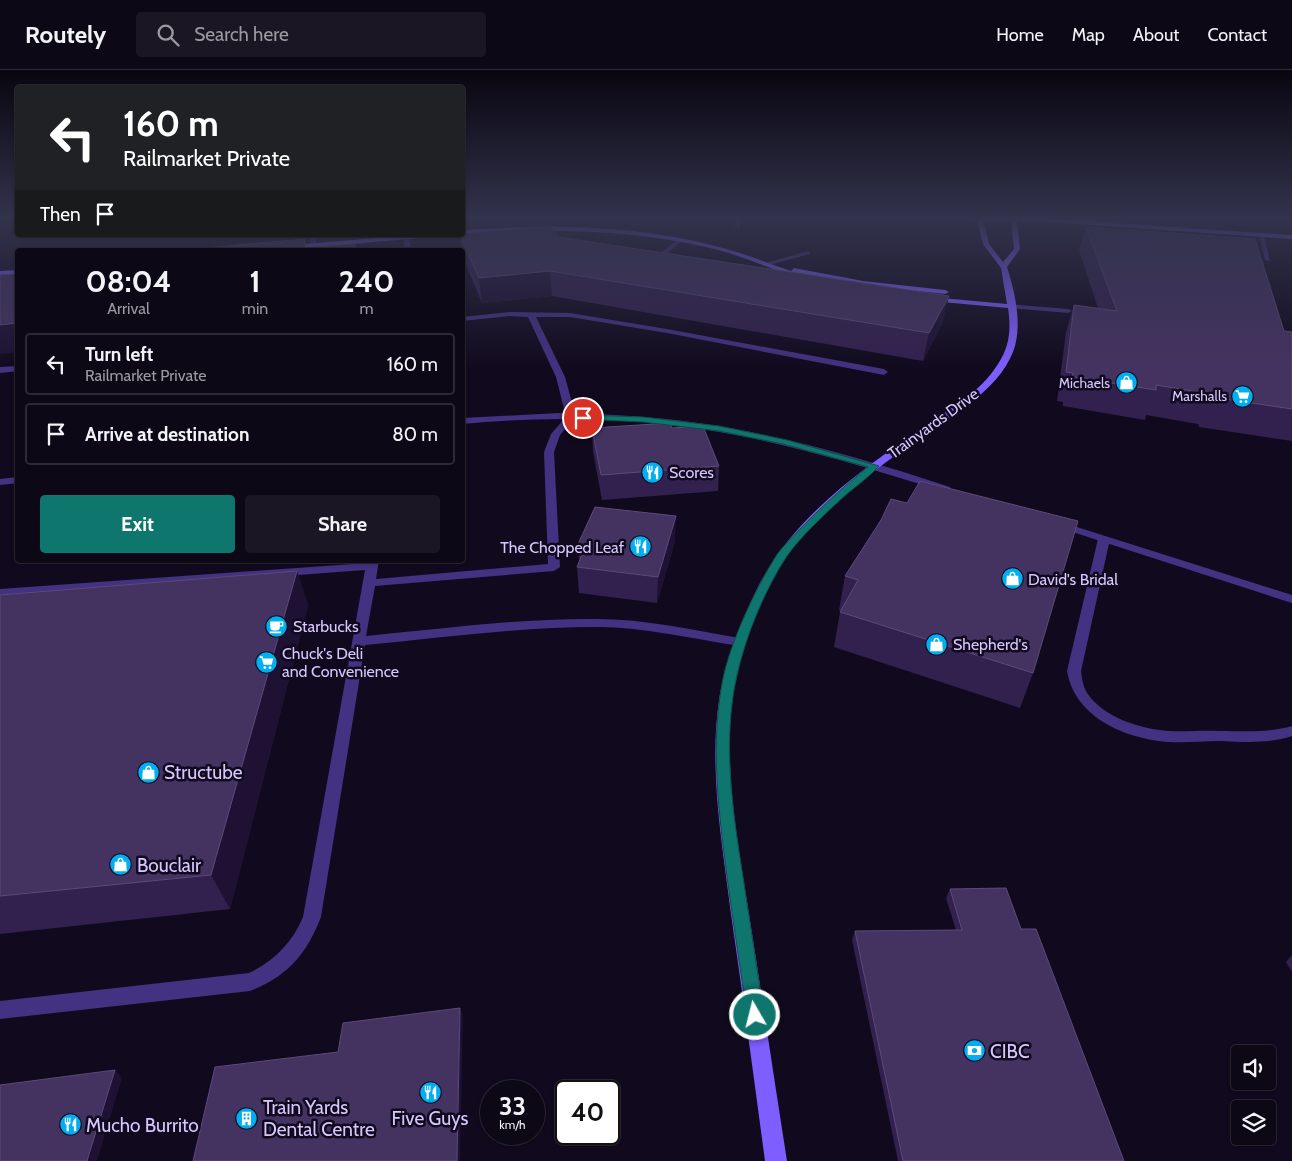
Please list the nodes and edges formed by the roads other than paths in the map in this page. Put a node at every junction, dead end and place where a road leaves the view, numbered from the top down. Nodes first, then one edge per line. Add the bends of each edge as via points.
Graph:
1 (781, 269) edge
2 (789, 269) edge
3 (1003, 269) edge
4 (15, 272) edge
5 (0, 274) edge
6 (874, 293) edge
7 (912, 297) edge
8 (1010, 302) junction
9 (1068, 311) dead end
10 (531, 314) junction
11 (465, 319) edge
12 (15, 368) edge
13 (0, 370) edge
14 (884, 372) dead end
15 (571, 417) junction
16 (465, 421) edge
17 (874, 466) junction
18 (15, 480) edge
19 (0, 482) edge
20 (958, 493) edge
21 (1049, 522) edge
22 (1104, 539) junction
23 (372, 563) edge
24 (369, 583) junction
25 (0, 593) edge
26 (1292, 599) edge
27 (359, 641) junction
28 (740, 642) junction
29 (1292, 731) edge
30 (0, 1010) edge
31 (776, 1161) edge

1 - 6 street
2 - 8 street via 863,284
3 - 8 street, Trainyards Drive
4 - 5 street
7 - 8 street
8 - 9 street
8 - 17 street, Trainyards Drive via 1013,339 999,370 962,404
10 - 11 street
10 - 14 street via 570,315 614,322
10 - 15 street via 560,375
12 - 13 street
15 - 16 street
15 - 17 street via 628,419 719,429
15 - 24 street via 556,434 549,452 554,567
17 - 20 street
17 - 28 street, Trainyards Drive via 828,505 783,554 767,580
18 - 19 street
21 - 22 street
22 - 26 street
22 - 29 street via 1074,671 1076,684 1093,709 1120,724 1162,736 1263,737
23 - 24 street
23 - 25 street
24 - 27 street
27 - 28 street via 537,625 598,623 636,625
27 - 30 street via 312,917 304,938 290,956 271,972 250,982
28 - 31 street, Trainyards Drive via 725,705 724,779 728,830

